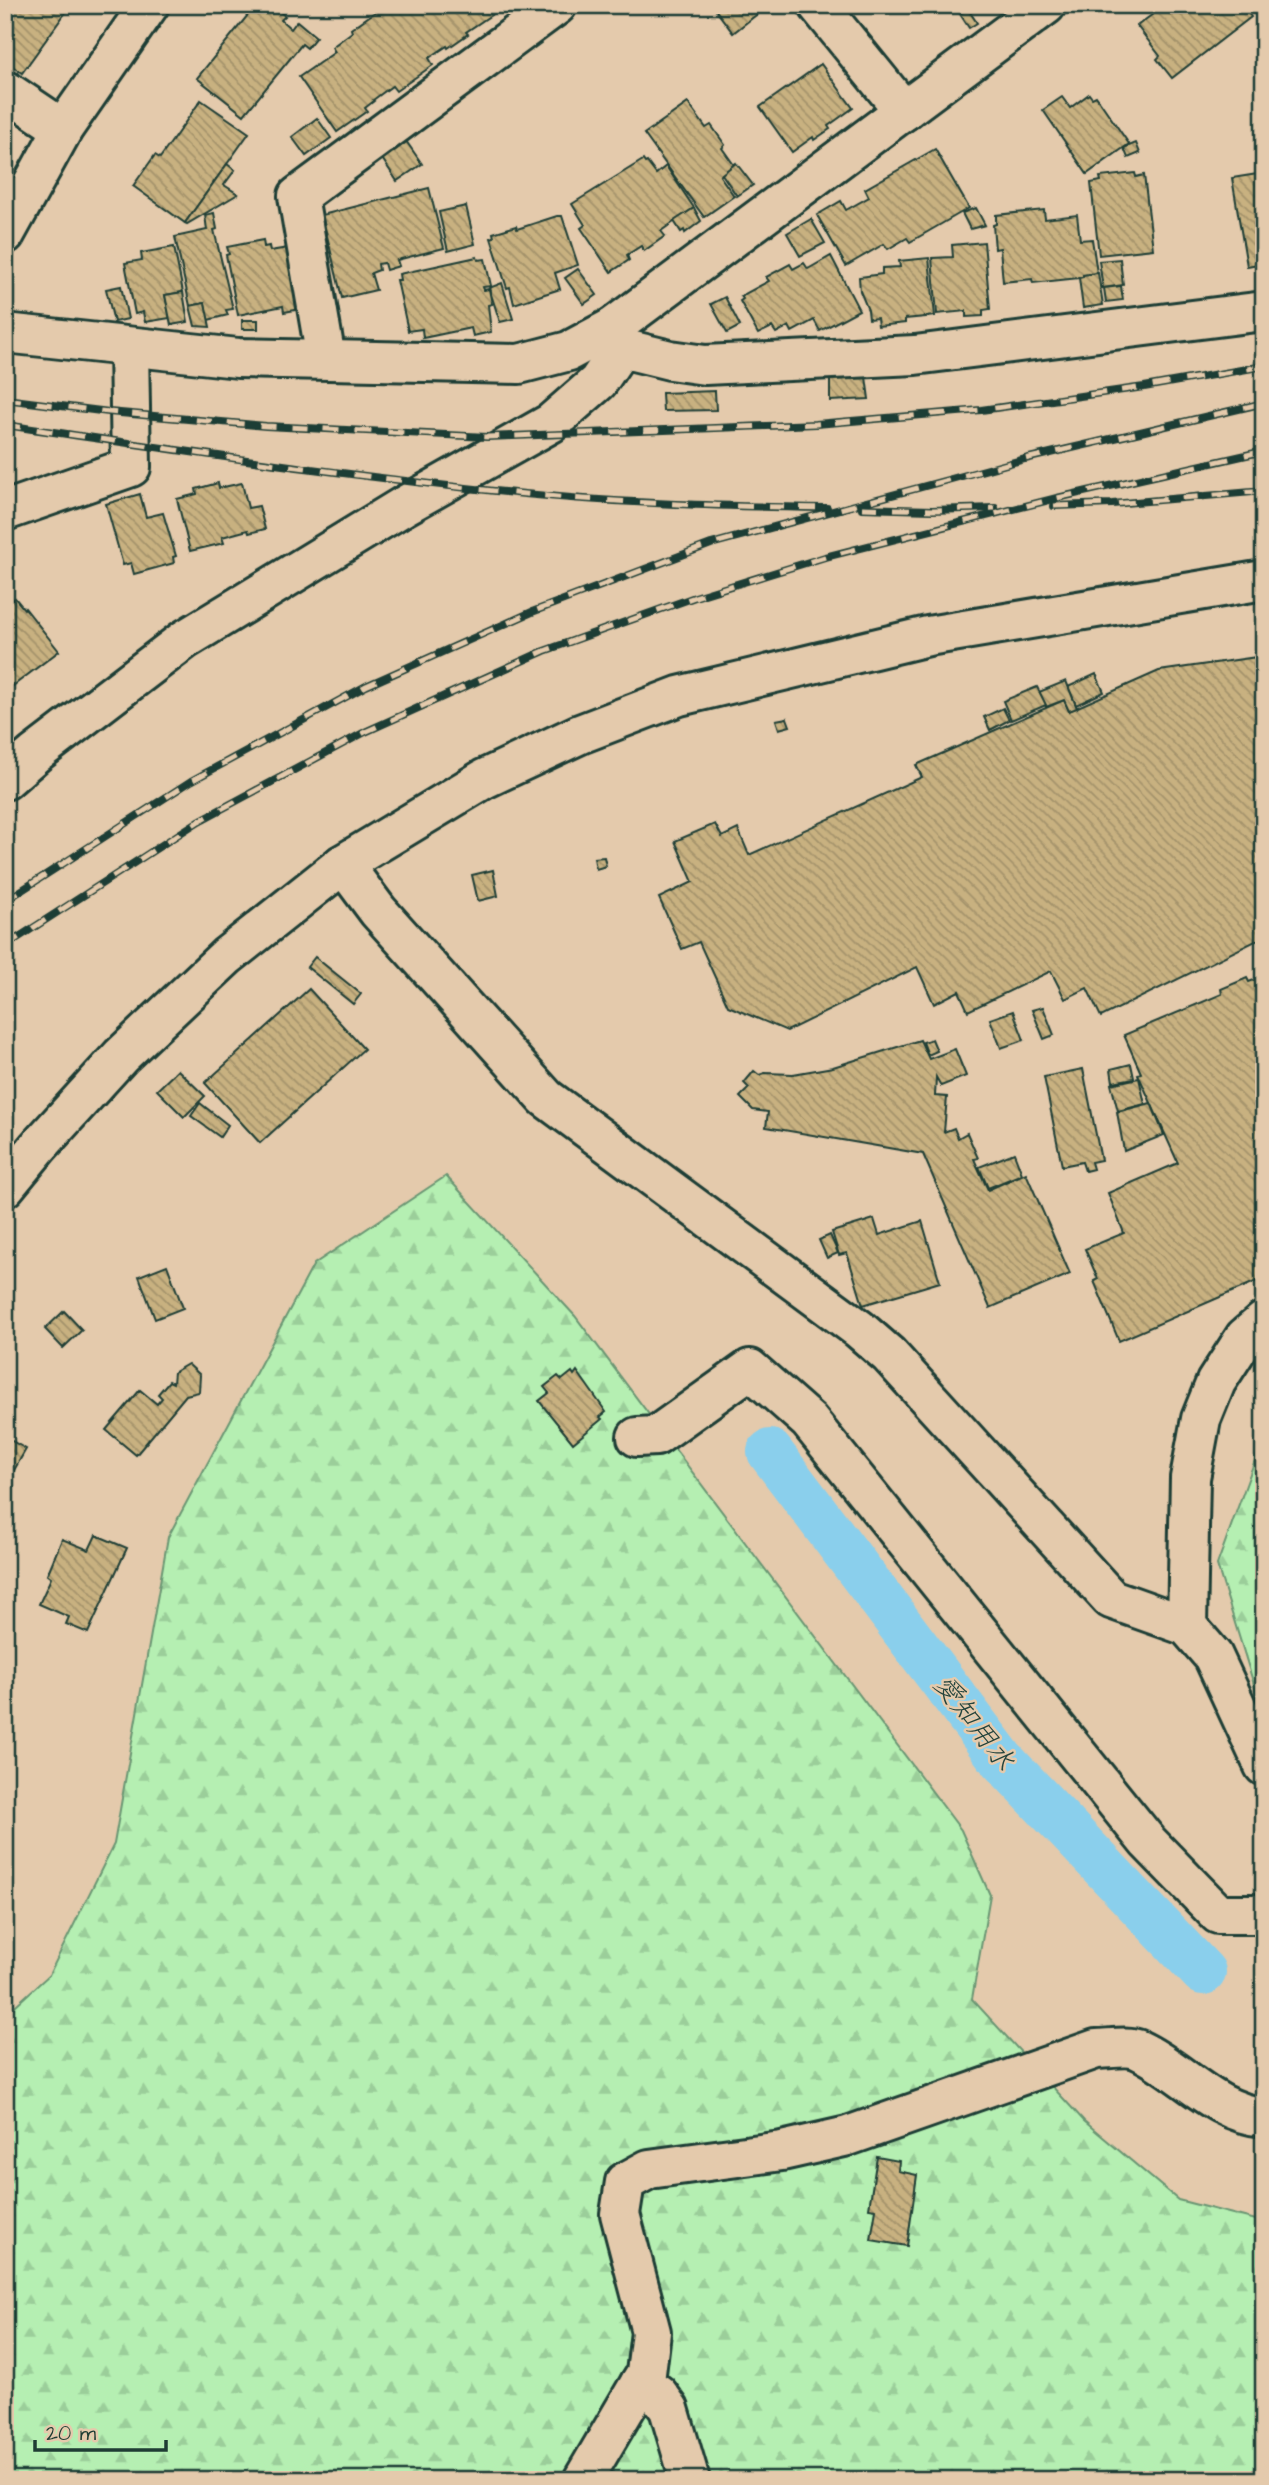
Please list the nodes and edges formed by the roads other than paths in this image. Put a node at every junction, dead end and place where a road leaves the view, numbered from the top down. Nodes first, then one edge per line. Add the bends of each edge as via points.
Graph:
1 (149, 5) edge
2 (557, 5) edge
3 (818, 5) edge
4 (1046, 5) edge
5 (5, 90) edge
6 (904, 111) junction
7 (63, 129) junction
8 (5, 234) edge
9 (1264, 311) edge
10 (5, 333) edge
11 (617, 338) junction
12 (129, 347) junction
13 (326, 359) junction
14 (5, 511) edge
15 (1264, 580) edge
16 (5, 780) edge
17 (343, 864) junction
18 (5, 1187) edge
19 (1264, 1321) edge
20 (637, 1437) dead end
21 (1187, 1626) junction
22 (1264, 1766) edge
23 (1264, 1914) edge
24 (1264, 2117) edge
25 (640, 2383) junction
26 (583, 2480) edge
27 (690, 2480) edge

1 - 7 street
2 - 13 street via 298,196
3 - 6 street
4 - 6 street
5 - 7 street
6 - 11 street
7 - 8 street
9 - 11 street via 915,355 705,365 670,360
10 - 12 street
11 - 13 street via 519,364
11 - 16 street via 598,382 551,423 402,507 184,640
12 - 13 street via 238,358
12 - 14 street via 131,467
15 - 17 street via 928,636 679,696 580,734 484,779
17 - 18 street via 227,956 121,1056
17 - 21 street via 378,911 546,1098 890,1355 1111,1600
19 - 21 street via 1245,1337 1216,1381 1201,1419 1190,1478
20 - 23 street via 656,1436 750,1369 809,1421 1148,1842 1217,1914
21 - 22 street via 1213,1656
24 - 25 street via 1217,2102 1137,2049 1096,2049 848,2136 782,2151 649,2169 625,2182 620,2214 651,2332 646,2374
25 - 26 street
25 - 27 street via 658,2394 669,2409

